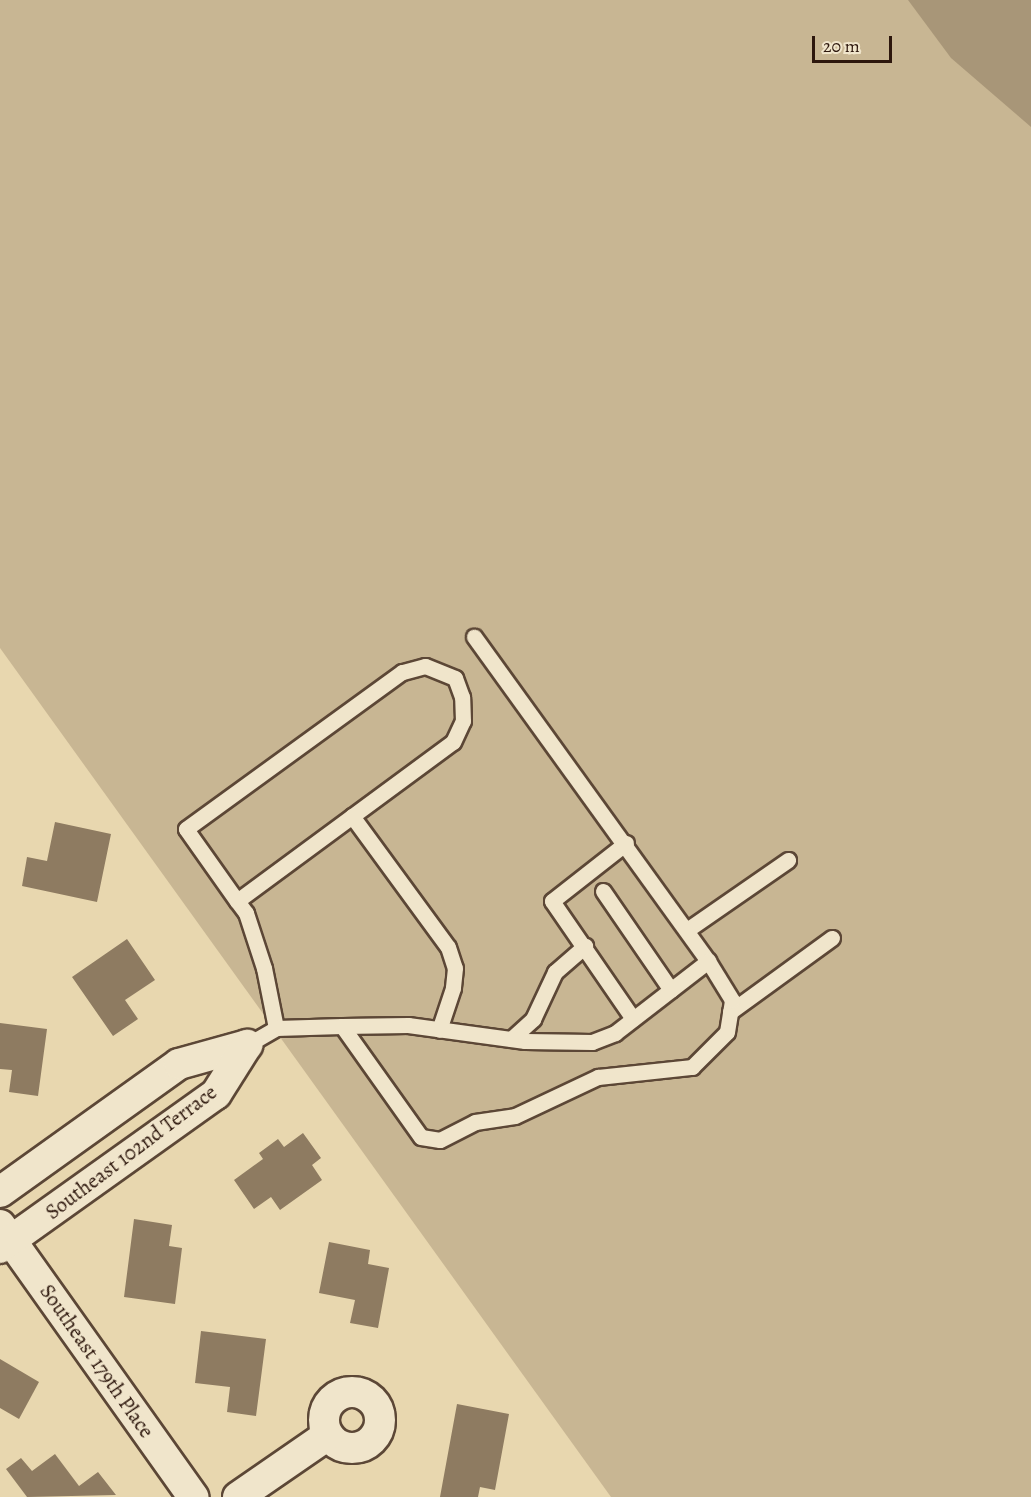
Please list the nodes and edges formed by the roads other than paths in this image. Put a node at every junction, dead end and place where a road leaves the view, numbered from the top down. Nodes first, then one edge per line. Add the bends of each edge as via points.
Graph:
1 (474, 636) dead end
2 (352, 816) junction
3 (626, 843) junction
4 (788, 860) dead end
5 (603, 891) dead end
6 (237, 901) junction
7 (687, 930) junction
8 (832, 938) dead end
9 (585, 946) junction
10 (708, 961) junction
11 (671, 990) junction
12 (730, 1012) junction
13 (633, 1019) junction
14 (342, 1026) junction
15 (276, 1028) junction
16 (439, 1030) junction
17 (511, 1039) junction
18 (247, 1045) junction
19 (0, 1192) edge
20 (4, 1238) edge
21 (328, 1435) dead end
22 (193, 1497) edge
23 (238, 1497) edge

1 - 3 lane
2 - 6 lane
2 - 6 lane via 453,742 463,721 462,697 454,678 425,666 402,672 186,829
2 - 16 lane via 448,947 455,968 453,987
3 - 7 lane
3 - 9 lane via 552,901
4 - 7 lane
5 - 11 lane
6 - 15 lane via 246,913 264,968
7 - 10 lane
8 - 12 lane
9 - 13 lane
9 - 17 lane via 555,972 533,1018
10 - 11 lane
10 - 12 lane via 732,999
11 - 13 lane
12 - 14 lane via 727,1032 692,1067 598,1077 514,1116 475,1122 440,1140 421,1137
13 - 17 lane via 615,1033 592,1042
14 - 15 lane
14 - 16 lane via 408,1025
15 - 18 lane
16 - 17 lane
18 - 19 street, Southeast 102nd Terrace via 180,1064
18 - 20 street, Southeast 102nd Terrace via 216,1094
20 - 22 street, Southeast 179th Place
21 - 23 street

